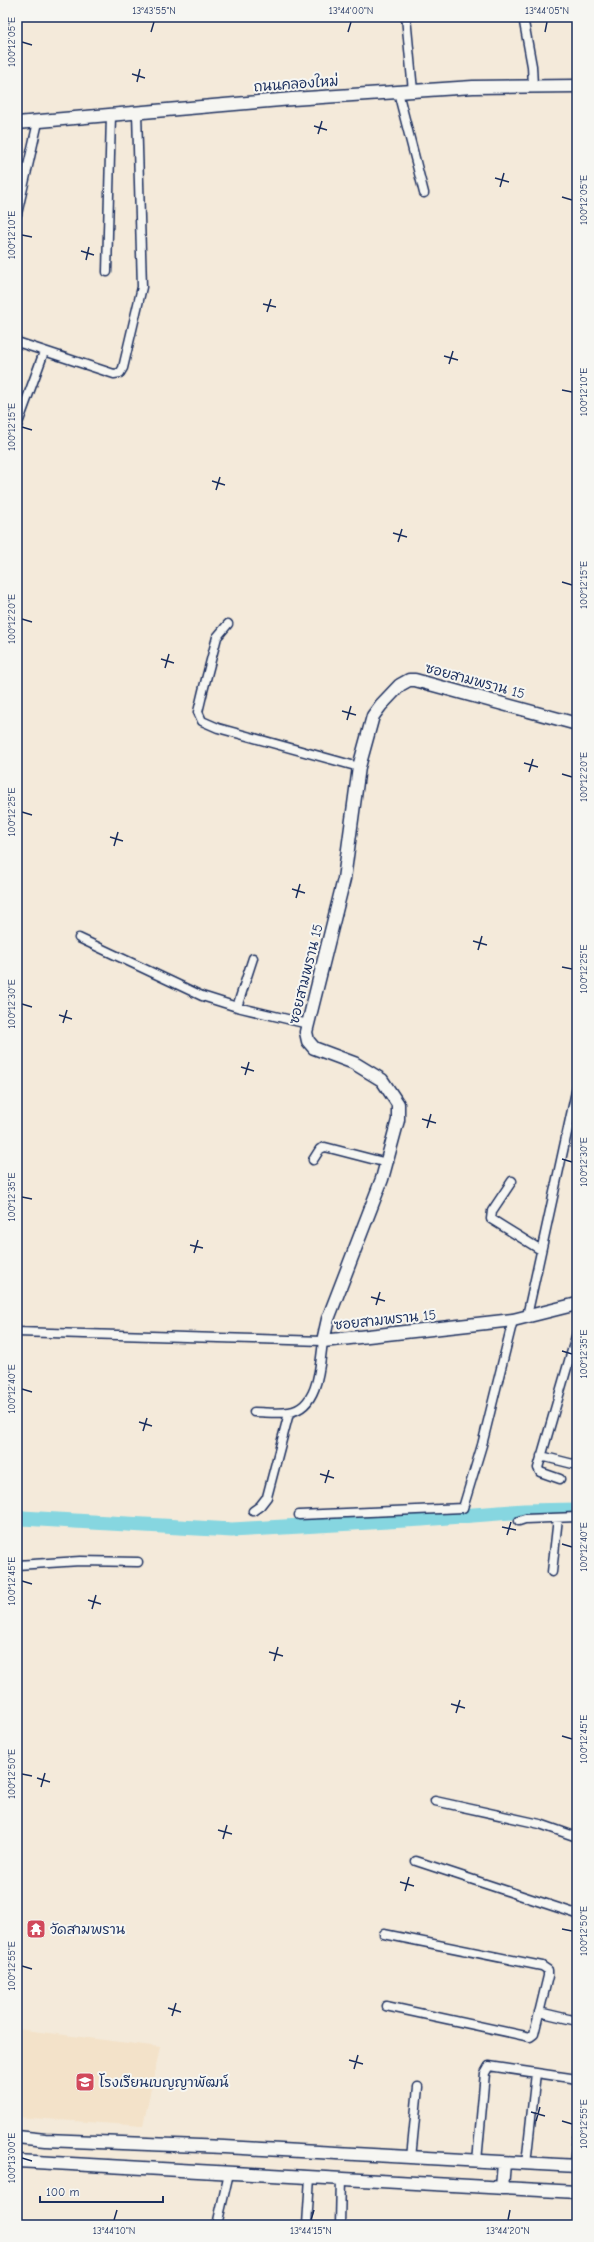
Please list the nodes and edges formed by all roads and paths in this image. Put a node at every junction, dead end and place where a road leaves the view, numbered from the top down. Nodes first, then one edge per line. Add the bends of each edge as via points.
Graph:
1 (406, 17) edge
2 (523, 17) edge
3 (533, 81) junction
4 (577, 86) edge
5 (413, 91) junction
6 (398, 92) junction
7 (137, 113) junction
8 (111, 116) junction
9 (38, 122) junction
10 (17, 123) edge
11 (424, 193) dead end
12 (17, 214) edge
13 (107, 272) dead end
14 (17, 342) edge
15 (44, 352) junction
16 (17, 426) edge
17 (228, 624) dead end
18 (577, 724) edge
19 (359, 767) junction
20 (79, 938) dead end
21 (253, 958) dead end
22 (237, 1007) junction
23 (308, 1024) junction
24 (577, 1087) edge
25 (313, 1160) dead end
26 (387, 1163) junction
27 (512, 1181) dead end
28 (541, 1250) junction
29 (577, 1304) edge
30 (527, 1316) junction
31 (513, 1320) junction
32 (17, 1332) edge
33 (577, 1334) edge
34 (323, 1341) junction
35 (254, 1412) dead end
36 (288, 1412) junction
37 (541, 1456) junction
38 (577, 1462) edge
39 (560, 1479) dead end
40 (253, 1511) dead end
41 (299, 1515) dead end
42 (577, 1517) edge
43 (558, 1518) junction
44 (518, 1521) dead end
45 (138, 1562) dead end
46 (17, 1565) edge
47 (552, 1572) dead end
48 (434, 1801) dead end
49 (577, 1837) edge
50 (416, 1861) dead end
51 (577, 1914) edge
52 (384, 1934) dead end
53 (386, 2006) dead end
54 (539, 2012) junction
55 (577, 2021) edge
56 (536, 2073) junction
57 (577, 2079) edge
58 (418, 2087) dead end
59 (17, 2137) edge
60 (577, 2138) edge
61 (410, 2158) junction
62 (17, 2161) edge
63 (476, 2161) junction
64 (504, 2163) junction
65 (526, 2164) junction
66 (576, 2166) edge
67 (229, 2174) junction
68 (310, 2177) junction
69 (341, 2178) junction
70 (502, 2188) junction
71 (577, 2192) edge
72 (217, 2225) edge
73 (307, 2225) edge
74 (340, 2225) edge

1 - 5 street
2 - 3 street
3 - 4 street, ถนนคลองใหม่
3 - 5 street, ถนนคลองใหม่
5 - 6 street, ถนนคลองใหม่
6 - 7 street, ถนนคลองใหม่
6 - 11 street
7 - 8 street, ถนนคลองใหม่
7 - 15 street via 142,287 123,368 120,373 114,374
8 - 9 street, ถนนคลองใหม่
8 - 13 street
9 - 10 street, ถนนคลองใหม่
9 - 12 street
14 - 15 street
15 - 16 street
17 - 19 street via 219,633 213,653 198,712 202,721 218,728
18 - 19 street, ซอยสามพราน 15 via 409,680 400,685 373,716
19 - 23 street, ซอยสามพราน 15 via 344,879
20 - 22 street via 186,990
21 - 22 street
22 - 23 street
23 - 26 street, ซอยสามพราน 15 via 308,1041 314,1048 368,1070 382,1080 398,1104 398,1120
24 - 28 street
25 - 26 street via 325,1147
26 - 34 street, ซอยสามพราน 15 via 328,1319
27 - 28 street via 492,1211 491,1219
28 - 30 street
29 - 30 street, ซอยสามพราน 15
30 - 31 street, ซอยสามพราน 15
31 - 34 street, ซอยสามพราน 15
31 - 41 street via 482,1445 463,1508
32 - 34 street
33 - 37 street
34 - 36 street via 319,1372 311,1396 296,1410
35 - 36 street
36 - 40 street via 267,1497
37 - 38 street via 573,1464
37 - 39 street via 538,1468 540,1472
42 - 43 street
43 - 44 street
43 - 47 street
45 - 46 street via 80,1561
48 - 49 street via 540,1824
50 - 51 street
52 - 54 street via 542,1966 548,1970 548,1976
53 - 54 street via 526,2036 534,2034
54 - 55 street
56 - 57 street
56 - 63 street via 487,2068
56 - 65 street
58 - 61 street
59 - 61 street
60 - 66 street
61 - 63 street
62 - 67 street
63 - 64 street
64 - 65 street
64 - 70 street
65 - 66 street
67 - 68 street
67 - 72 street
68 - 69 street
68 - 73 street
69 - 70 street
69 - 74 street
70 - 71 street

